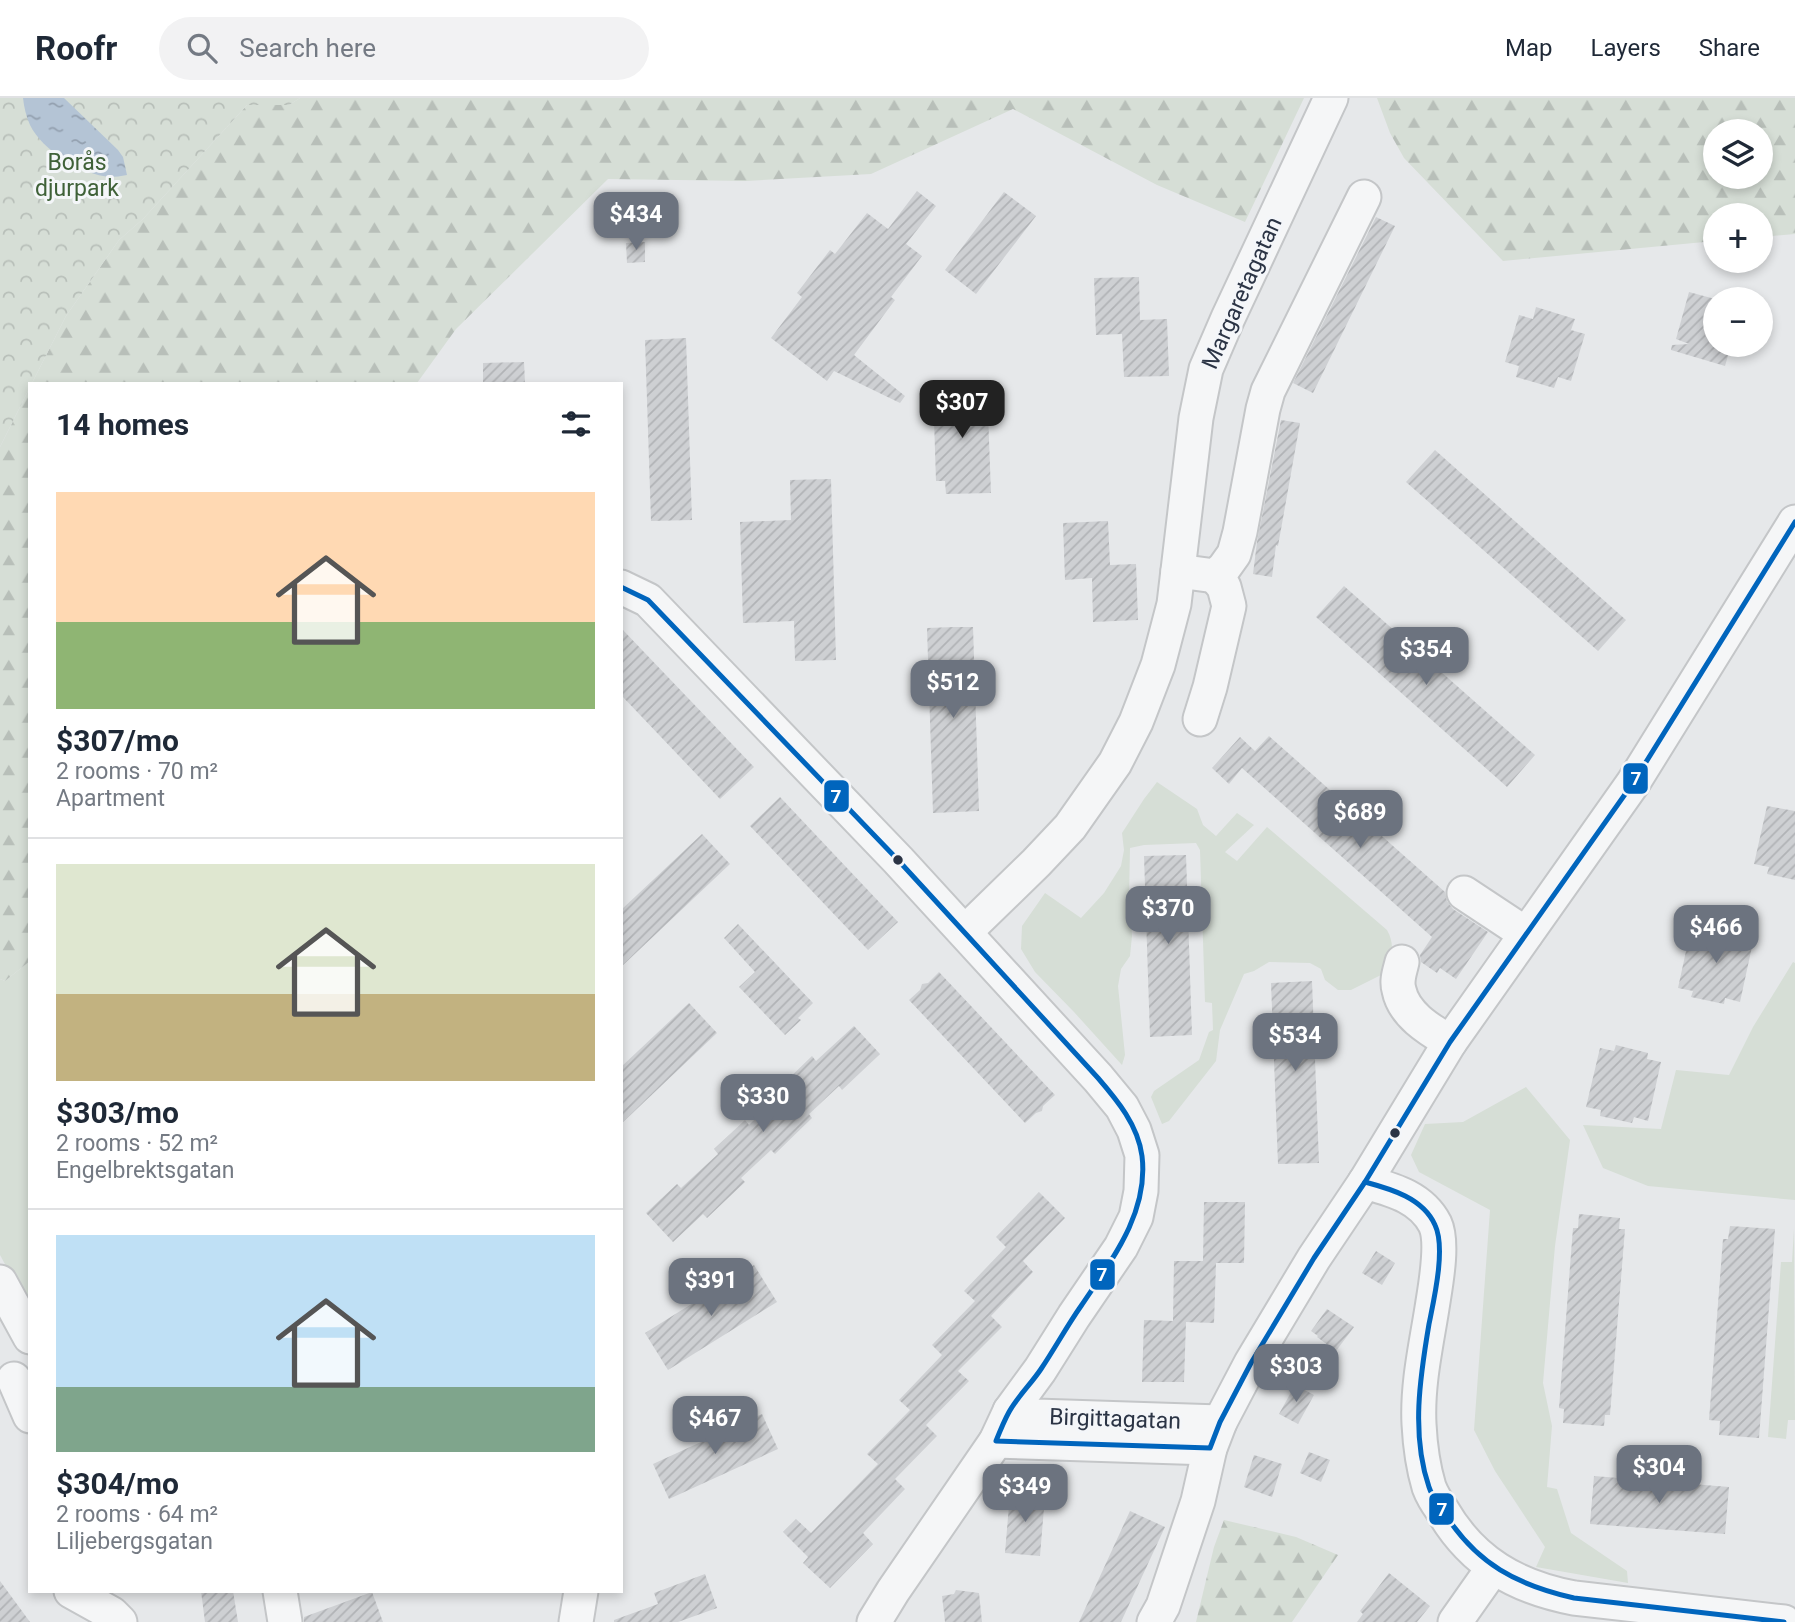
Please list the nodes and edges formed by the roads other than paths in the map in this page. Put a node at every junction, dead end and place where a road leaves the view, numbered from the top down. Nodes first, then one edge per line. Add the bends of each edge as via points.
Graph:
1 (1331, 98) edge
2 (1364, 197) dead end
3 (1795, 522) edge
4 (1178, 571) junction
5 (1215, 576) junction
6 (623, 588) edge
7 (1200, 719) dead end
8 (1464, 893) dead end
9 (965, 932) junction
10 (1526, 934) junction
11 (1402, 962) dead end
12 (1450, 1042) junction
13 (1365, 1182) junction
14 (0, 1282) edge
15 (28, 1333) edge
16 (15, 1379) edge
17 (28, 1411) edge
18 (1010, 1411) junction
19 (1215, 1435) junction
20 (996, 1441) junction
21 (1493, 1568) junction
22 (75, 1593) edge
23 (281, 1593) edge
24 (581, 1593) edge
25 (120, 1622) edge
26 (285, 1622) edge
27 (576, 1622) edge
28 (874, 1622) edge
29 (1154, 1622) edge
30 (1455, 1622) edge
31 (1784, 1622) edge

1 - 4 street, Margaretagatan via 1206,369
2 - 5 street via 1268,391 1234,554
3 - 10 street via 1633,783
4 - 5 street
4 - 9 street, Margaretagatan via 1158,665 1115,763 1070,827
5 - 7 street via 1224,587 1229,606
6 - 9 street via 648,600
8 - 10 street
9 - 18 street via 1122,1107 1142,1155 1136,1217 1121,1247
10 - 12 street
11 - 12 street via 1398,990 1403,1000 1420,1022
12 - 13 street
13 - 19 street via 1251,1363
13 - 21 street via 1402,1193 1423,1207 1436,1227 1439,1259 1420,1392 1423,1457 1430,1489 1450,1525
14 - 15 street
16 - 17 street
18 - 19 street, Birgittagatan
18 - 20 street
19 - 20 street, Birgittagatan
19 - 29 street via 1198,1501
20 - 28 street
21 - 30 street
21 - 31 street via 1560,1595
22 - 25 street
23 - 26 street
24 - 27 street

